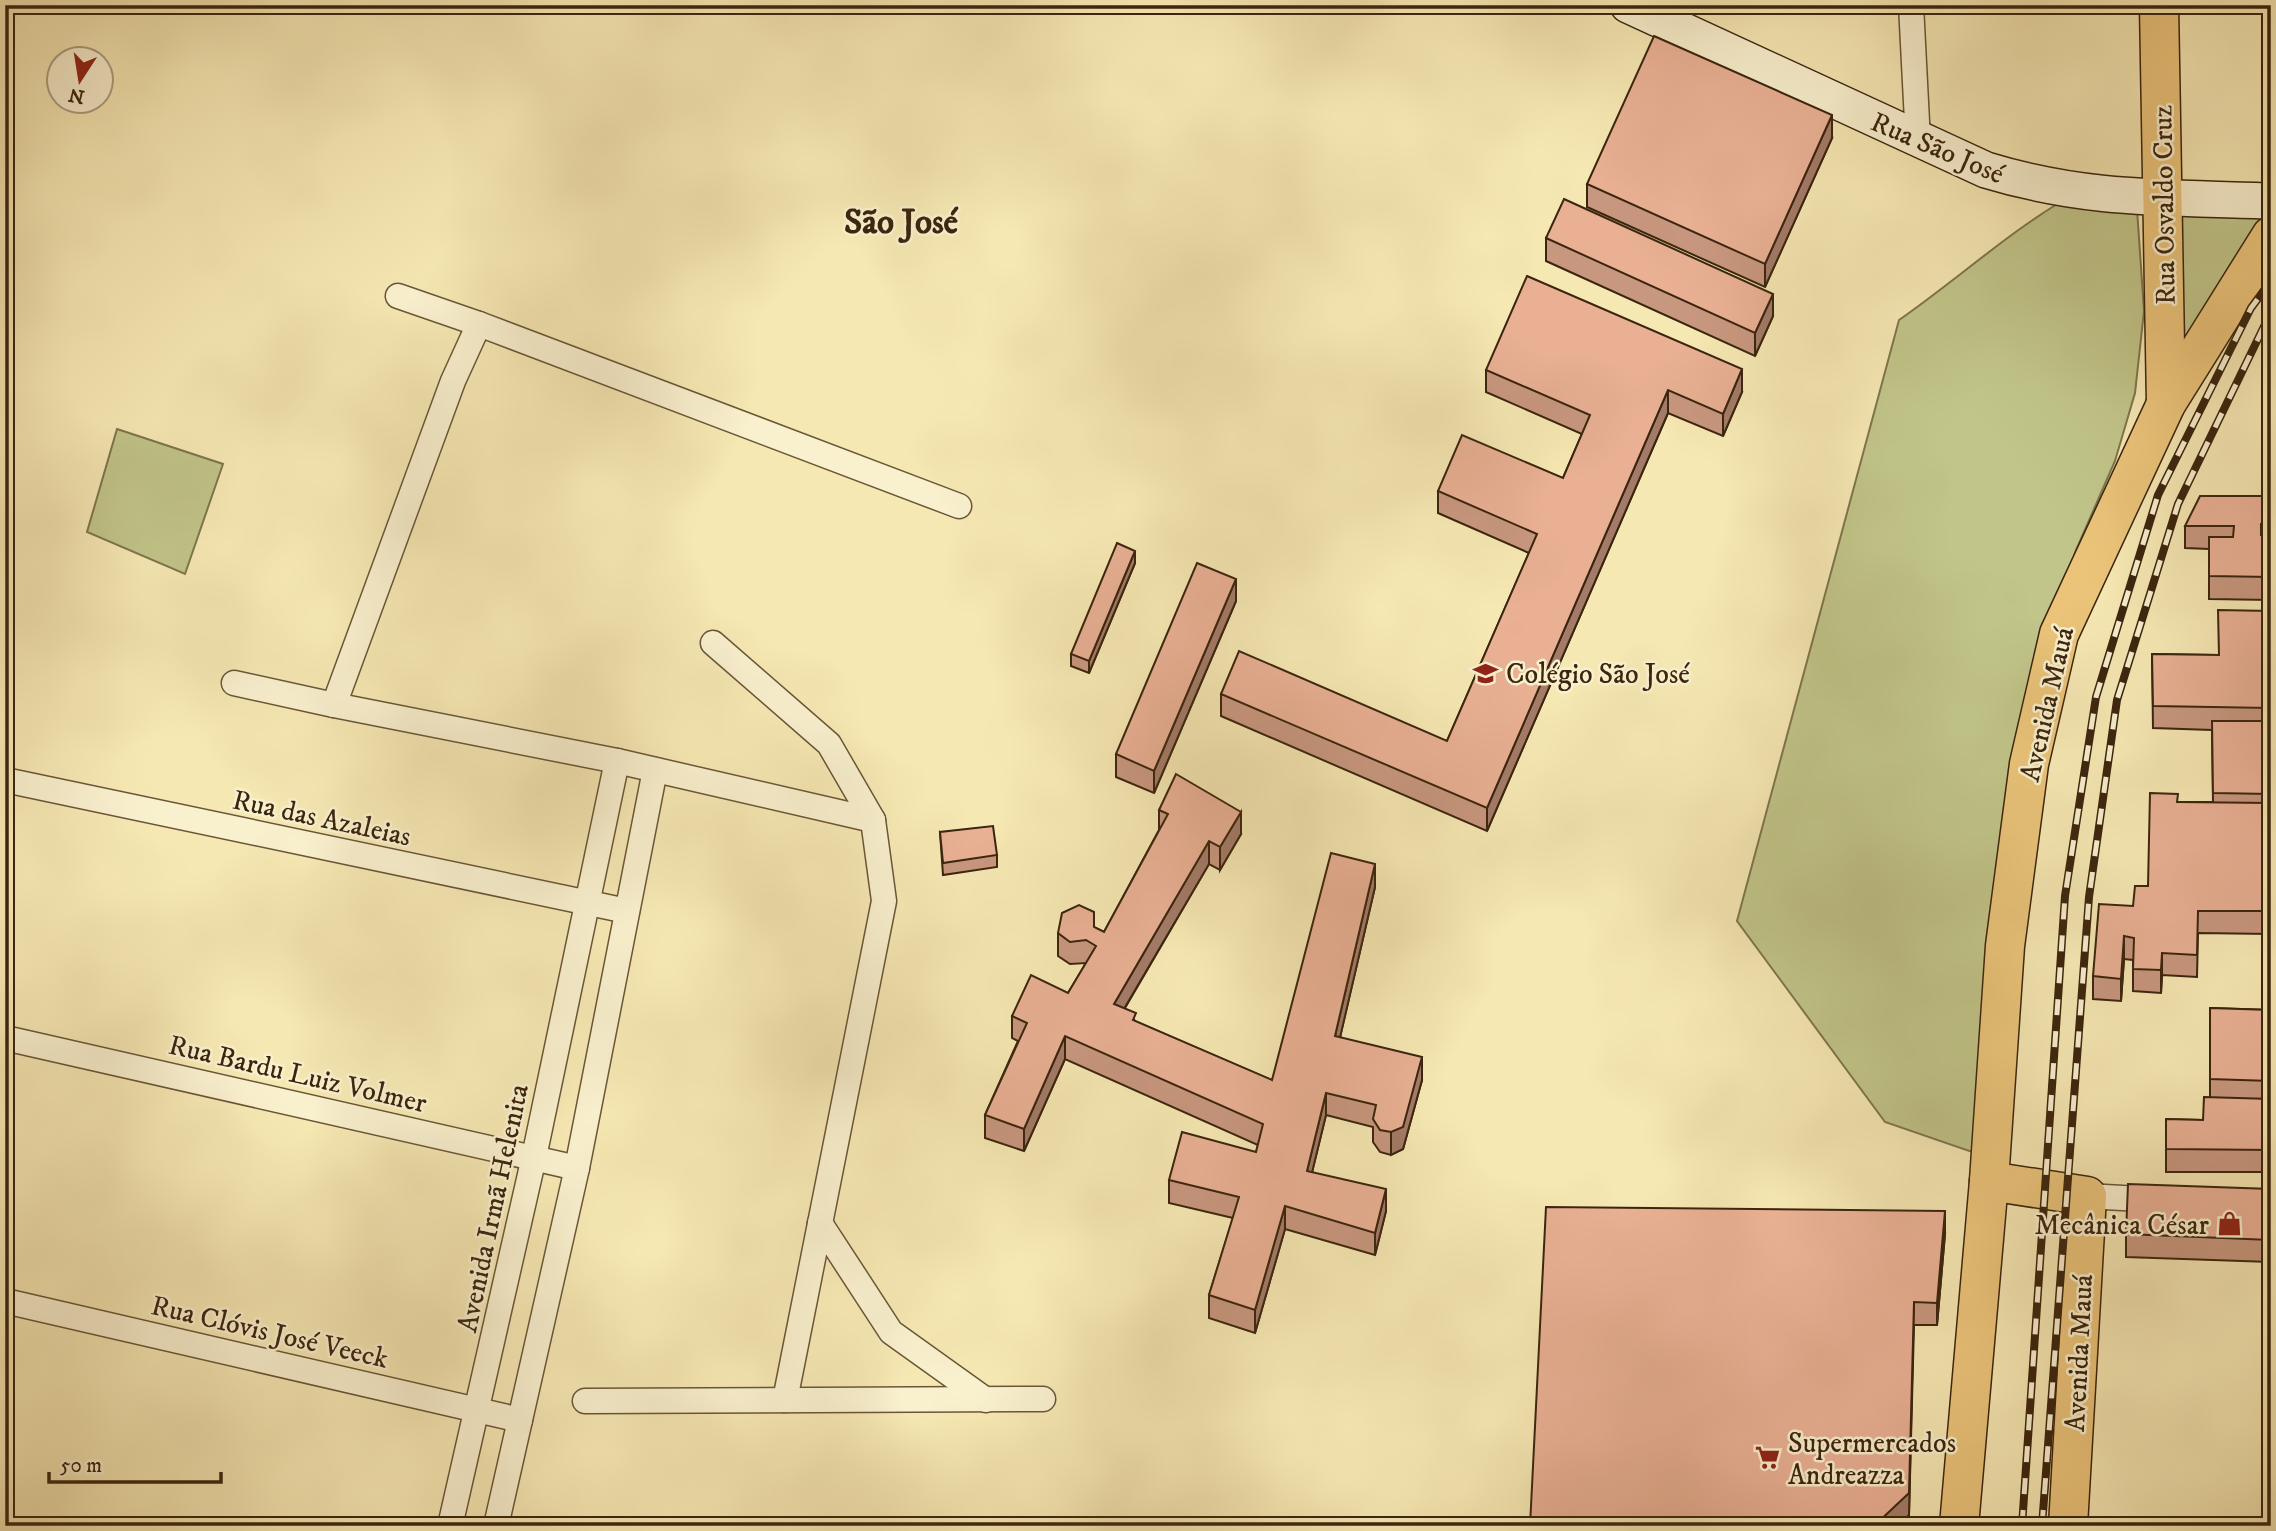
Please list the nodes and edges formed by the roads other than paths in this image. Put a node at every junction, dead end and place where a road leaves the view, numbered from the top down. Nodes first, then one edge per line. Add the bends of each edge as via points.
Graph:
1 (1911, 5) edge
2 (2159, 5) edge
3 (1646, 9) edge
4 (1918, 141) junction
5 (2165, 200) junction
6 (2271, 201) edge
7 (2271, 236) edge
8 (398, 296) dead end
9 (479, 324) junction
10 (2166, 404) junction
11 (959, 506) dead end
12 (713, 643) dead end
13 (234, 683) dead end
14 (334, 705) junction
15 (617, 761) junction
16 (655, 770) junction
17 (5, 780) edge
18 (873, 820) junction
19 (598, 851) junction
20 (637, 860) junction
21 (587, 903) junction
22 (627, 911) junction
23 (5, 1038) edge
24 (534, 1157) junction
25 (577, 1168) junction
26 (1989, 1181) junction
27 (2087, 1196) junction
28 (2179, 1201) edge
29 (820, 1223) junction
30 (5, 1301) edge
31 (1043, 1399) dead end
32 (785, 1400) junction
33 (986, 1400) junction
34 (585, 1401) dead end
35 (478, 1409) junction
36 (520, 1420) junction
37 (450, 1526) edge
38 (496, 1526) edge
39 (1959, 1526) edge
40 (2068, 1526) edge

1 - 4 street
2 - 5 main road, Rua Osvaldo Cruz
3 - 4 street, Rua São José
4 - 5 street, Rua São José via 2036,185
5 - 6 street, Rua São José
5 - 10 main road, Rua Osvaldo Cruz
7 - 10 main road, Avenida Mauá
8 - 9 street
9 - 11 street
9 - 14 street via 453,381
10 - 26 main road, Avenida Mauá via 2059,634 2029,764 2005,946
12 - 18 street via 829,744
13 - 14 street
14 - 15 street
15 - 16 street
15 - 19 street, Avenida Irmã Helenita
16 - 18 street
16 - 20 street
17 - 21 street, Rua das Azaleias
18 - 29 street via 884,901
19 - 20 street
19 - 21 street, Avenida Irmã Helenita
20 - 22 street
21 - 22 street, Rua das Azaleias
21 - 24 street, Avenida Irmã Helenita
22 - 25 street
23 - 24 street, Rua Bardu Luiz Volmer
24 - 25 street, Rua Bardu Luiz Volmer
24 - 35 street, Avenida Irmã Helenita
25 - 36 street
26 - 27 main road
26 - 39 main road, Avenida Mauá
27 - 28 street
27 - 40 main road, Avenida Mauá
29 - 32 street
29 - 33 street via 891,1332
30 - 35 street, Rua Clóvis José Veeck
31 - 33 street
32 - 33 street
32 - 34 street
35 - 36 street, Rua Clóvis José Veeck
35 - 37 street, Avenida Irmã Helenita
36 - 38 street

